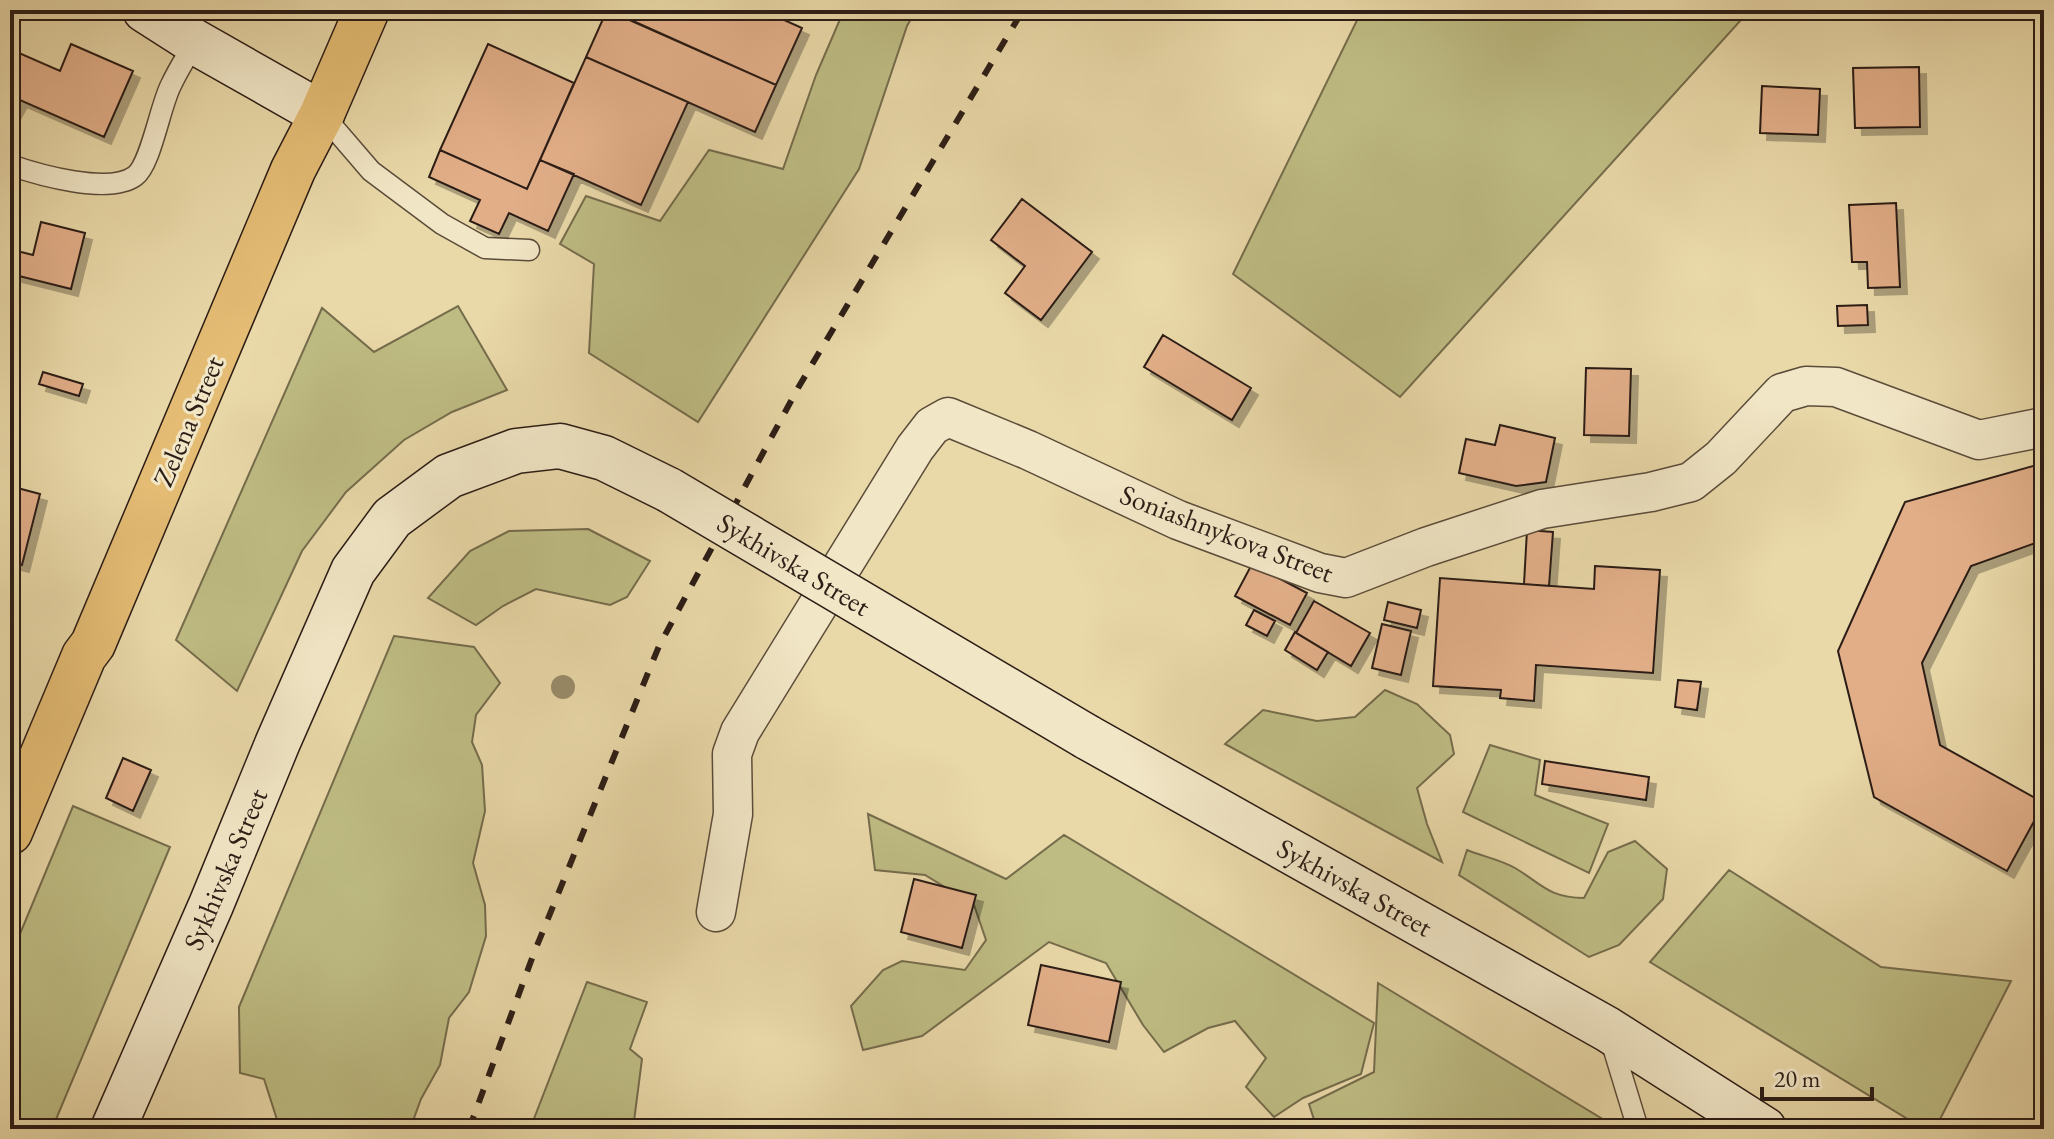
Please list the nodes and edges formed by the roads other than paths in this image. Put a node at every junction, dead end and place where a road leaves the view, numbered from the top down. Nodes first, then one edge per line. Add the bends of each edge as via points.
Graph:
1 (145, 10) edge
2 (367, 10) edge
3 (195, 42) junction
4 (322, 114) junction
5 (10, 165) edge
6 (529, 250) dead end
7 (2044, 427) edge
8 (10, 832) edge
9 (716, 912) dead end
10 (1607, 1029) junction
11 (113, 1129) edge
12 (1638, 1129) edge
13 (1764, 1129) edge

1 - 3 main road
2 - 4 main road, Zelena Street
3 - 4 main road
3 - 5 lane via 169,87 138,174 114,183 74,181
4 - 6 lane via 371,171 442,224 485,248
4 - 8 main road, Zelena Street via 293,170
7 - 9 street, Soniashnykova Street via 1979,440 1836,387 1806,386 1782,393 1691,482 1542,509 1346,578 1178,520 948,417 932,426 915,448 740,732 732,754 733,814
10 - 11 main road, Sykhivska Street, bridge via 1087,737 669,490 604,458 560,446 516,451 449,476 392,518 353,571
10 - 12 lane
10 - 13 main road, Sykhivska Street

